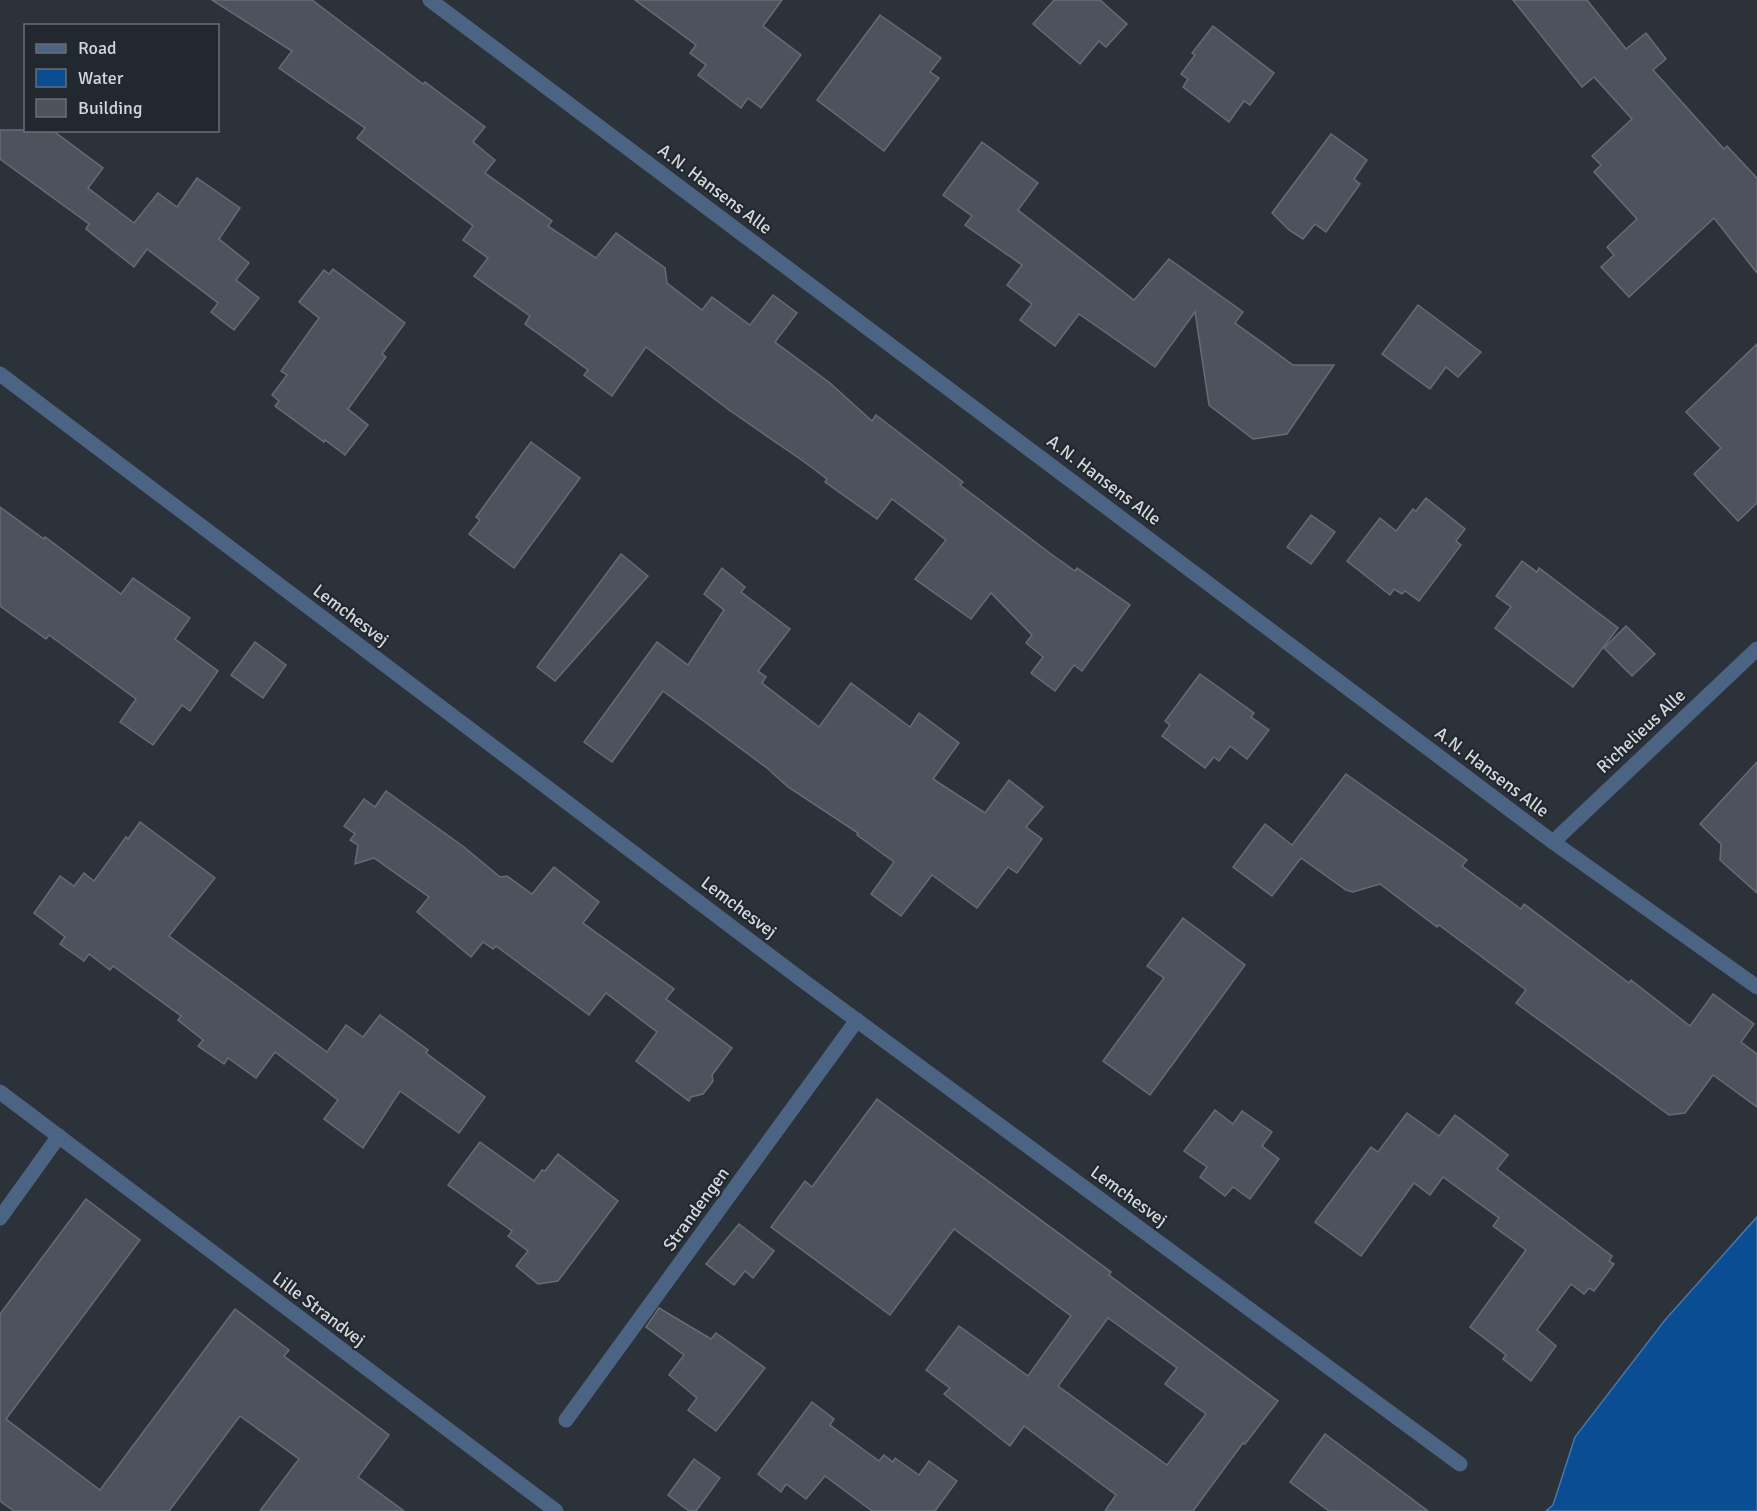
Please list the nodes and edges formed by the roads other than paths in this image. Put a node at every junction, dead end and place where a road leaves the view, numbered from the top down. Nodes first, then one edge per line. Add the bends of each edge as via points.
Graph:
1 (430, 0) edge
2 (0, 374) edge
3 (1757, 649) edge
4 (1553, 842) junction
5 (1757, 987) edge
6 (857, 1020) junction
7 (0, 1092) edge
8 (59, 1136) junction
9 (0, 1218) edge
10 (566, 1420) dead end
11 (1460, 1464) dead end
12 (556, 1511) edge

1 - 4 street, A.N. Hansens Alle
2 - 6 street, Lemchesvej
3 - 4 street, Richelieus Alle
4 - 5 street, A.N. Hansens Alle
6 - 10 street, Strandengen
6 - 11 street, Lemchesvej
7 - 8 street, Lille Strandvej
8 - 9 street
8 - 12 street, Lille Strandvej

